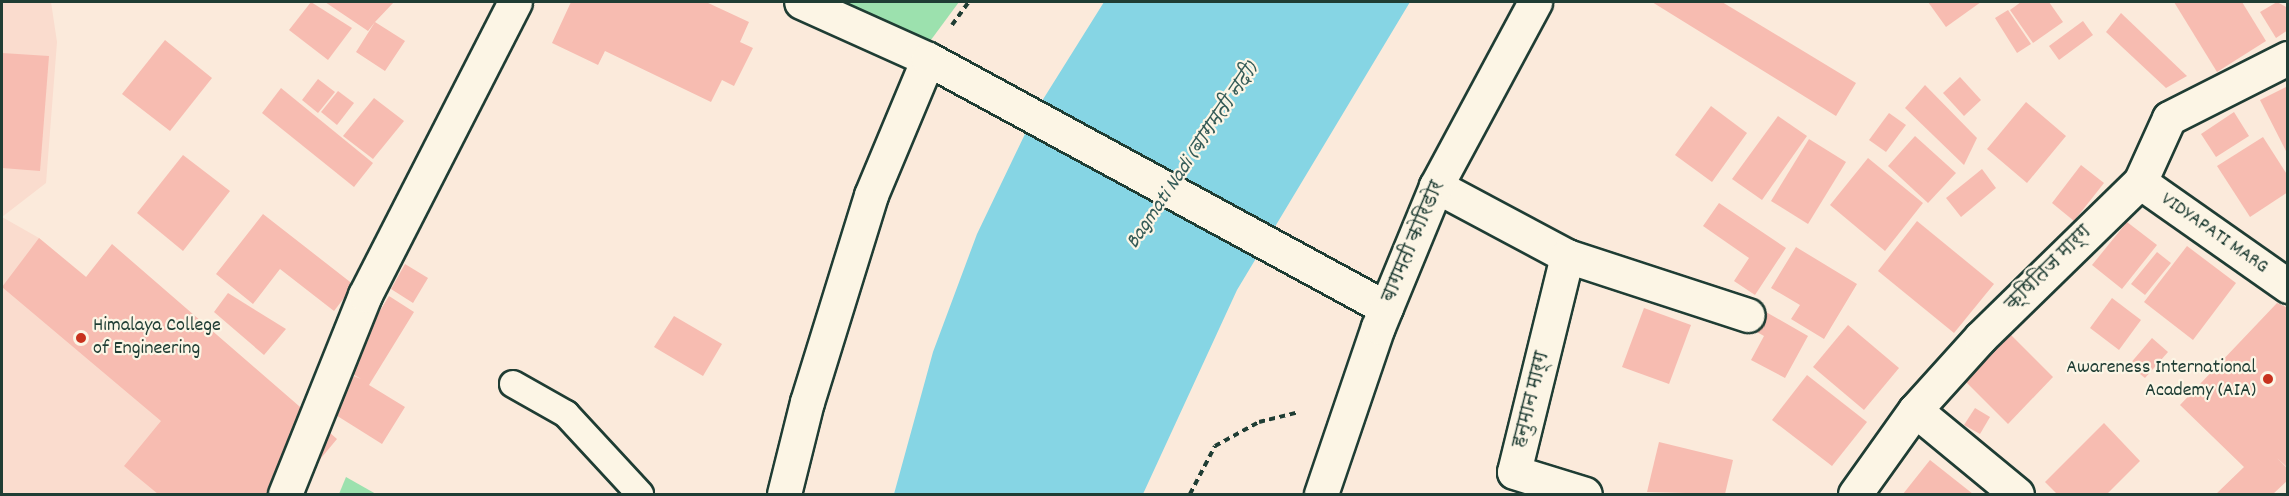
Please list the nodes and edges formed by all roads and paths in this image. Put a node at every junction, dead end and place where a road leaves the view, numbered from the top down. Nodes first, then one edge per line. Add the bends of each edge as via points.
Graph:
1 (515, 2) edge
2 (801, 2) edge
3 (1535, 2) edge
4 (2288, 58) edge
5 (928, 59) junction
6 (2140, 182) junction
7 (1436, 186) junction
8 (1568, 256) junction
9 (2288, 286) edge
10 (1386, 308) junction
11 (1748, 315) dead end
12 (513, 384) dead end
13 (1915, 410) junction
14 (1299, 412) dead end
15 (1510, 483) edge
16 (285, 495) edge
17 (640, 495) edge
18 (784, 495) edge
19 (1190, 495) edge
20 (1321, 495) edge
21 (1585, 495) edge
22 (1855, 495) edge
23 (2018, 495) edge

1 - 16 street via 365,295
2 - 5 street
3 - 7 street, बागमती कोरिडोर
4 - 6 street, क्षितिज मार्ग via 2169,118
5 - 10 street
5 - 18 street via 871,195
6 - 9 street, VIDYAPATI MARG
6 - 13 street, क्षितिज मार्ग via 1981,337
7 - 8 street
7 - 10 street, बागमती कोरिडोर
8 - 11 street
8 - 15 street, हनुमान मार्ग
10 - 20 street, बागमती कोरिडोर
12 - 17 lane via 566,414
13 - 22 street, क्षितिज मार्ग
13 - 23 street
14 - 19 path via 1259,422 1215,446
15 - 21 street, हनुमान मार्ग

